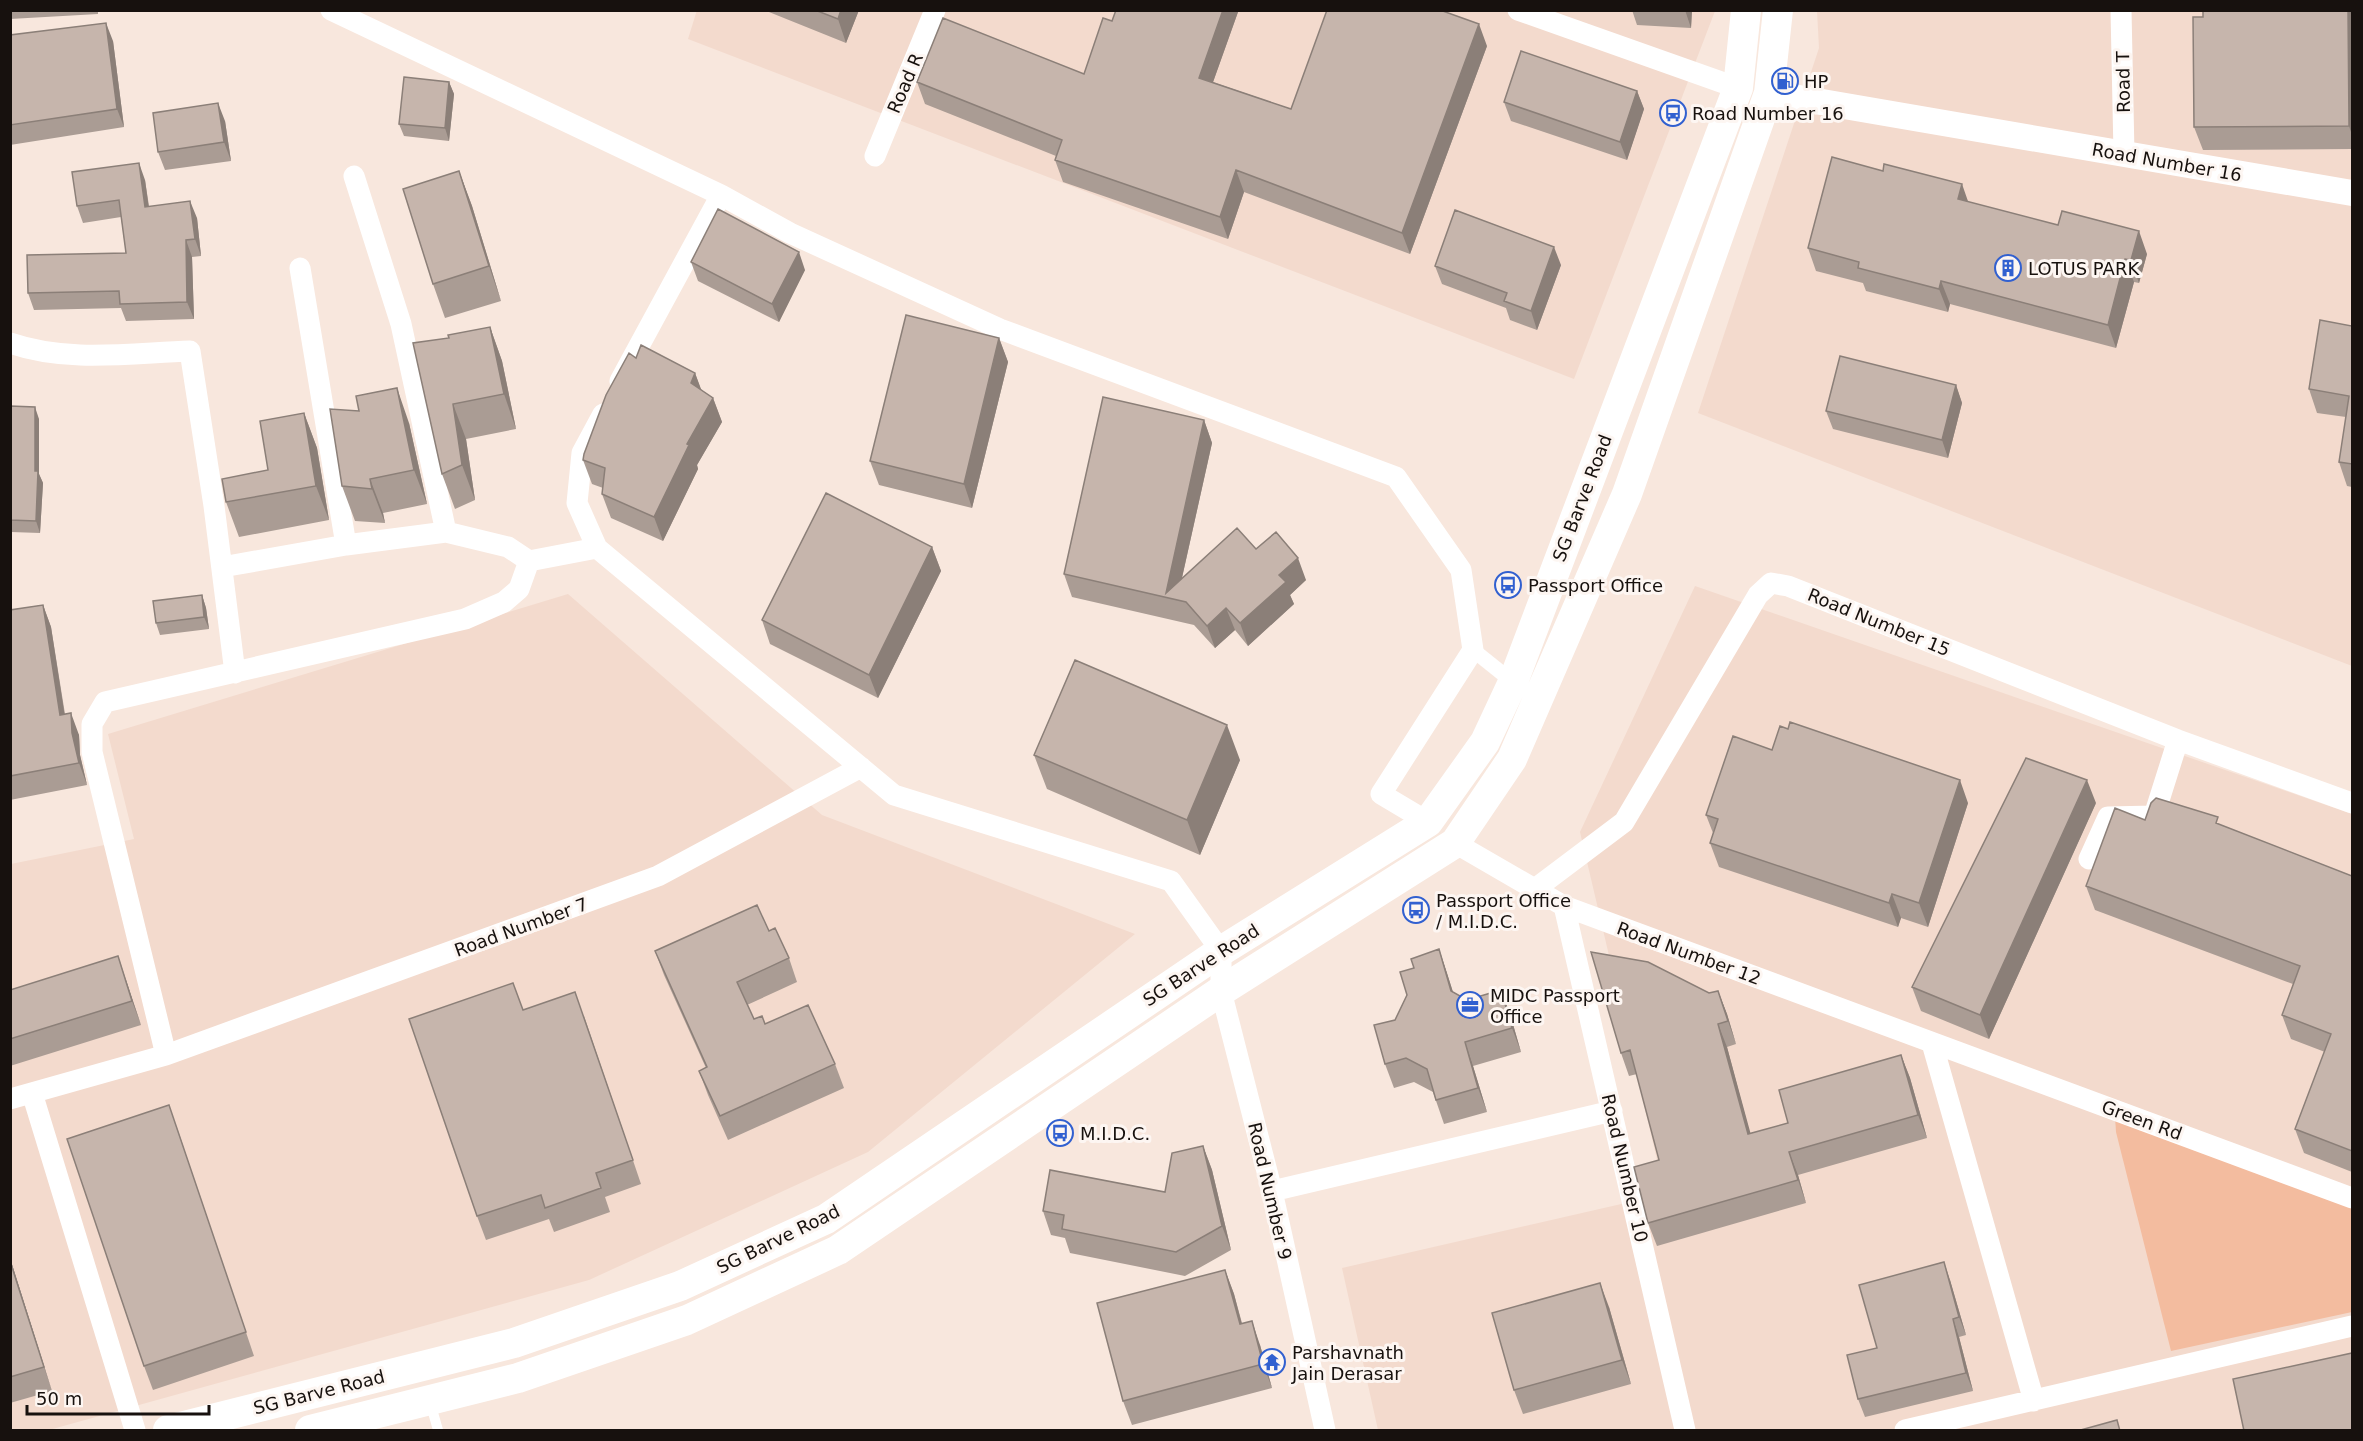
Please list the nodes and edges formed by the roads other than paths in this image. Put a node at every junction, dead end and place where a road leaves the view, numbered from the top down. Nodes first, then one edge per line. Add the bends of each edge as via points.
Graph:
1 (331, 10) edge
2 (935, 10) edge
3 (1518, 10) edge
4 (1746, 10) edge
5 (1778, 10) edge
6 (2121, 10) edge
7 (1738, 88) junction
8 (1769, 93) junction
9 (2124, 154) junction
10 (875, 156) dead end
11 (354, 176) dead end
12 (2352, 193) edge
13 (721, 195) junction
14 (300, 268) dead end
15 (10, 343) edge
16 (446, 532) junction
17 (346, 545) junction
18 (597, 548) junction
19 (529, 561) junction
20 (222, 567) junction
21 (1473, 650) junction
22 (235, 673) junction
23 (1512, 682) junction
24 (2178, 740) junction
25 (861, 768) junction
26 (2352, 803) edge
27 (1428, 822) junction
28 (1455, 843) junction
29 (2089, 858) dead end
30 (1535, 889) junction
31 (1564, 906) junction
32 (1221, 951) junction
33 (1221, 991) junction
34 (1932, 1042) junction
35 (166, 1055) junction
36 (32, 1093) junction
37 (10, 1100) edge
38 (1612, 1111) junction
39 (1272, 1191) junction
40 (2352, 1198) edge
41 (2352, 1326) edge
42 (429, 1400) junction
43 (2034, 1401) junction
44 (135, 1431) edge
45 (168, 1431) edge
46 (310, 1431) edge
47 (438, 1431) edge
48 (1325, 1431) edge
49 (1685, 1431) edge
50 (1905, 1431) edge

1 - 13 street
2 - 10 street, Road R
3 - 7 street
4 - 7 main road, SG Barve Road
5 - 8 main road, SG Barve Road
6 - 9 street, Road T
7 - 23 main road, SG Barve Road
8 - 9 street, Road Number 16
8 - 28 main road, SG Barve Road via 1627,494 1512,759
9 - 12 street, Road Number 16
11 - 16 street via 400,324
13 - 18 street via 582,453 577,503
13 - 21 street via 790,232 1000,329 1396,477 1461,570
14 - 17 street
15 - 20 street via 64,356 189,351
16 - 17 street
16 - 19 street via 508,548
17 - 20 street
18 - 19 street
18 - 25 street
19 - 22 street via 519,589 504,602 465,619
20 - 22 street
21 - 23 street
21 - 27 street via 1381,794
22 - 35 street via 105,702 92,724 92,752
23 - 27 main road, SG Barve Road via 1485,742
24 - 26 street, Road Number 15
24 - 29 street via 2154,816 2108,817
24 - 30 street, Road Number 15 via 1788,586 1771,583 1758,595 1624,822
25 - 32 street via 894,795 1171,881
25 - 35 street, Road Number 7 via 658,876
27 - 32 main road, SG Barve Road
28 - 30 street, Road Number 12
28 - 33 main road, SG Barve Road
30 - 31 street, Road Number 12
31 - 34 street, Road Number 12
31 - 38 street, Road Number 10
32 - 33 street, Road Number 9
32 - 45 main road, SG Barve Road via 826,1219 680,1286 514,1343
33 - 39 street, Road Number 9
33 - 42 main road, SG Barve Road via 838,1250 687,1320 518,1378
34 - 40 street, Green Rd
34 - 43 street
35 - 36 street, Road Number 7
36 - 37 street, Road Number 7
36 - 44 street
38 - 39 street
38 - 49 street, Road Number 10
39 - 48 street, Road Number 9
41 - 43 street
42 - 46 main road, SG Barve Road
42 - 47 lane
43 - 50 street

